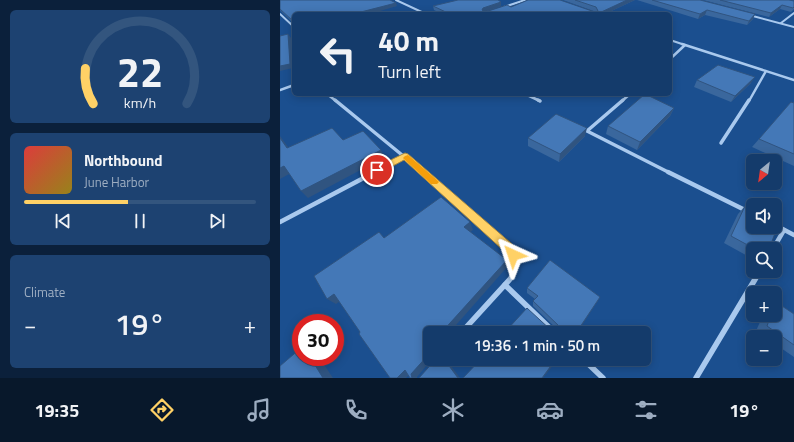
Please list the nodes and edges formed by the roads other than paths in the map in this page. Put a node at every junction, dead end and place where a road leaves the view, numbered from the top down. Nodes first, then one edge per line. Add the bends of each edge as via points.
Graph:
1 (396, 0) edge
2 (525, 0) edge
3 (498, 9) edge
4 (422, 12) edge
5 (280, 14) edge
6 (746, 14) edge
7 (794, 14) edge
8 (781, 23) junction
9 (292, 25) edge
10 (794, 26) edge
11 (672, 41) edge
12 (685, 45) junction
13 (672, 57) edge
14 (766, 71) junction
15 (794, 80) edge
16 (292, 86) edge
17 (280, 90) edge
18 (330, 96) edge
19 (529, 96) edge
20 (628, 96) edge
21 (540, 101) dead end
22 (721, 143) dead end
23 (405, 156) junction
24 (746, 210) edge
25 (280, 222) edge
26 (784, 230) joint
27 (794, 235) edge
28 (777, 242) edge
29 (756, 278) edge
30 (505, 285) junction
31 (467, 326) edge
32 (548, 326) edge
33 (590, 366) edge
34 (602, 378) edge
35 (696, 378) edge

1 - 4 street
2 - 3 street
5 - 9 street
6 - 8 street
7 - 8 street
8 - 10 street
11 - 12 street
12 - 13 street
12 - 14 street
14 - 15 street
14 - 22 street
16 - 17 street
18 - 23 street
19 - 21 street
20 - 24 street via 587,131
23 - 25 street
23 - 30 street via 508,247 516,262 515,271
26 - 27 street
26 - 28 street
29 - 35 street
30 - 31 street
30 - 32 street
33 - 34 street

